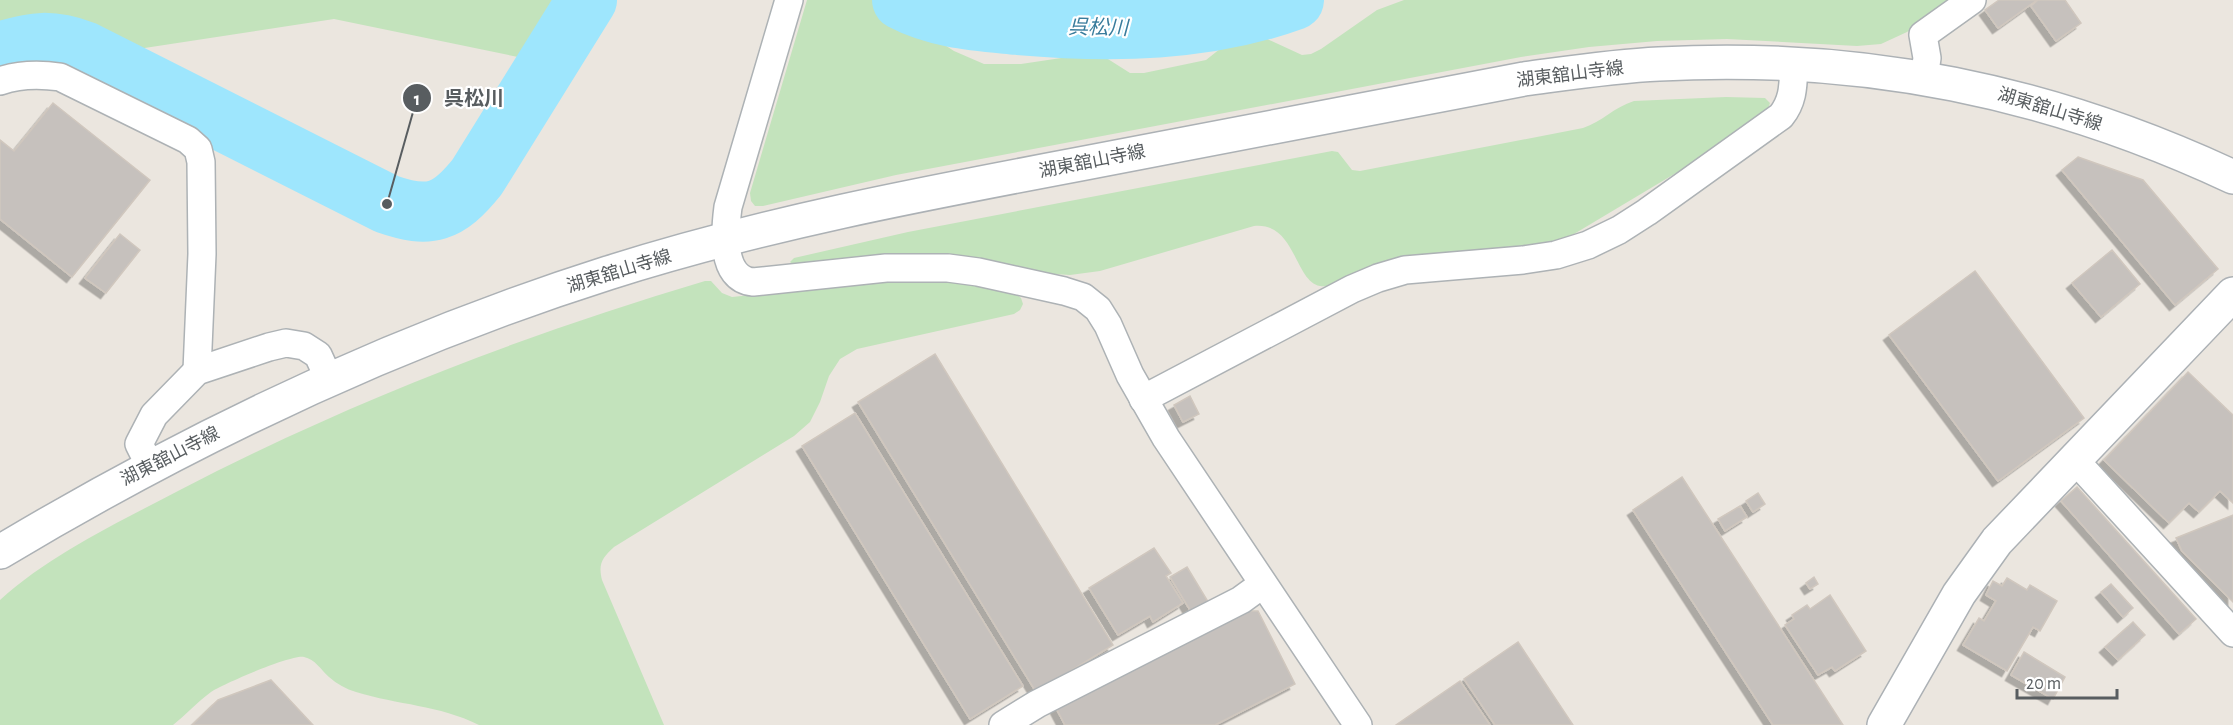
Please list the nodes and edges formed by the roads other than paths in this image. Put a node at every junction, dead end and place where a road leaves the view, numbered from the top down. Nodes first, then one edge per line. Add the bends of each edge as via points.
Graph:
1 (789, 0) edge
2 (1972, 0) edge
3 (1794, 64) junction
4 (1924, 78) junction
5 (0, 81) edge
6 (2233, 177) edge
7 (724, 239) junction
8 (2233, 294) edge
9 (197, 371) junction
10 (329, 379) junction
11 (1143, 399) junction
12 (2074, 459) junction
13 (150, 466) junction
14 (0, 552) edge
15 (1263, 584) junction
16 (2233, 633) edge
17 (1003, 725) edge
18 (1359, 725) edge
19 (1884, 725) edge

1 - 7 street via 728,207
2 - 4 street via 1923,35 1927,58
3 - 4 main road, 湖東舘山寺線
3 - 7 main road, 湖東舘山寺線 via 1659,64 1524,79 901,197
3 - 11 street via 1792,96 1781,116 1619,230 1556,255 1405,270 1378,278
4 - 6 main road, 湖東舘山寺線 via 2060,110
5 - 9 street via 24,75 60,77 188,140 198,149 202,254
7 - 10 main road, 湖東舘山寺線 via 528,300
7 - 11 street via 736,276 744,281 886,268 948,268 1083,297 1098,309 1108,325
8 - 12 main road
9 - 10 street via 286,343 303,346 318,355
9 - 13 street via 154,415 139,444
10 - 13 main road, 湖東舘山寺線
11 - 15 street
12 - 16 street
12 - 19 main road via 2018,516 1977,567
13 - 14 main road, 湖東舘山寺線
15 - 17 street via 1241,600
15 - 18 street

